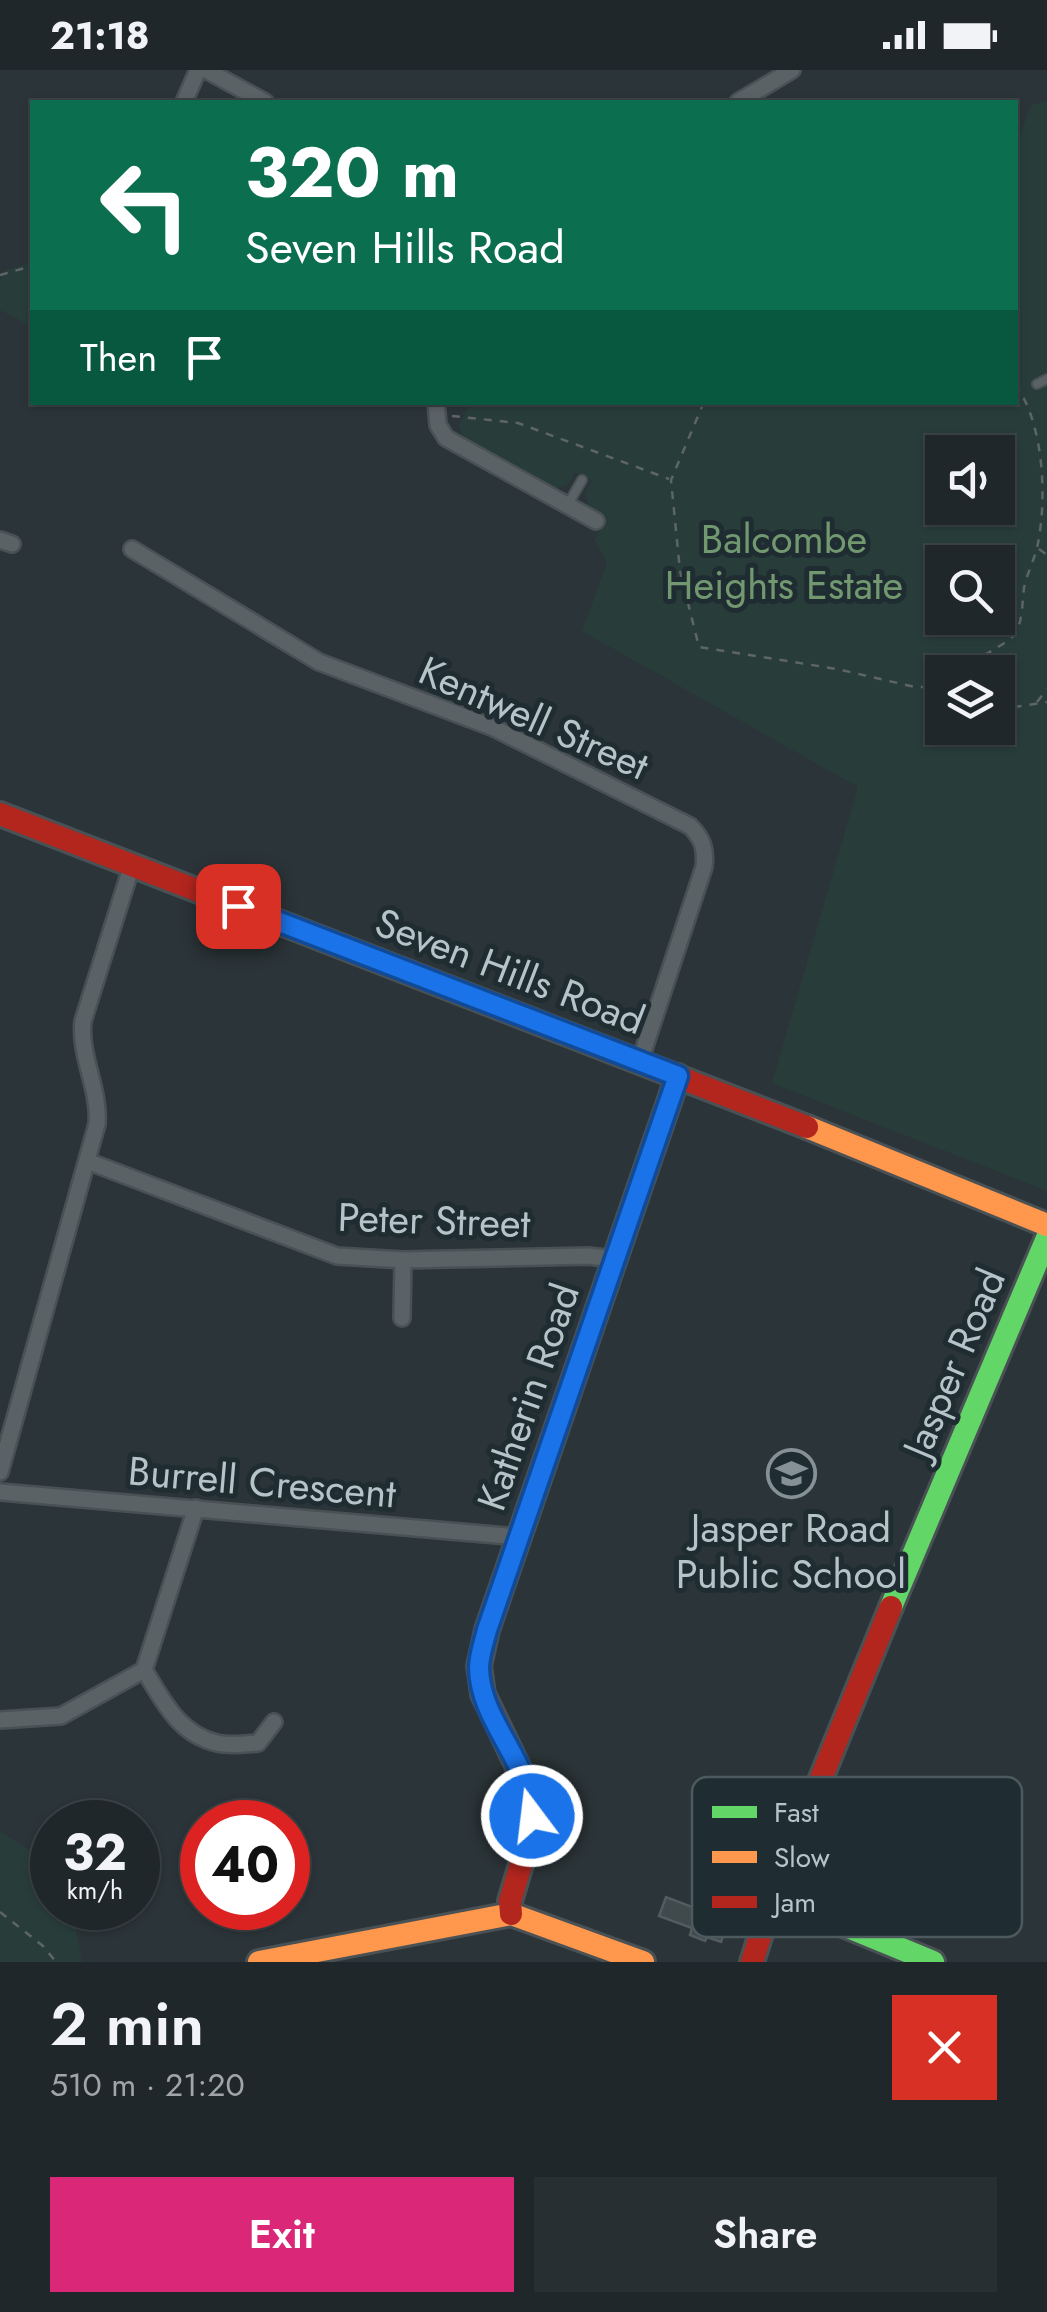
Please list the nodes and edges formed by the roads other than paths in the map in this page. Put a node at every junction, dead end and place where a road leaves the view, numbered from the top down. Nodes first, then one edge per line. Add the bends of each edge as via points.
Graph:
1 (202, 70) edge
2 (792, 70) edge
3 (185, 100) edge
4 (262, 100) edge
5 (741, 100) edge
6 (1047, 379) edge
7 (1036, 384) dead end
8 (436, 408) edge
9 (582, 480) dead end
10 (568, 506) junction
11 (596, 522) dead end
12 (132, 549) dead end
13 (0, 814) edge
14 (132, 865) junction
15 (640, 1061) junction
16 (678, 1076) junction
17 (87, 1161) junction
18 (1047, 1225) edge
19 (1047, 1238) edge
20 (614, 1259) junction
21 (403, 1260) junction
22 (402, 1318) dead end
23 (0, 1472) edge
24 (0, 1492) edge
25 (196, 1508) junction
26 (519, 1537) junction
27 (144, 1670) junction
28 (0, 1720) edge
29 (274, 1722) dead end
30 (822, 1777) edge
31 (511, 1914) junction
32 (760, 1937) edge
33 (872, 1937) edge
34 (259, 1962) edge
35 (643, 1962) edge
36 (752, 1962) edge
37 (932, 1962) edge

1 - 3 street
1 - 4 street
2 - 5 street
6 - 7 lane
8 - 10 street via 446,438
9 - 10 lane
10 - 11 street
12 - 15 street, Kentwell Street via 319,662 494,728 700,836 704,867
13 - 14 street, Seven Hills Road
14 - 15 street, Seven Hills Road
14 - 17 street via 83,1021 97,1107
15 - 16 street, Seven Hills Road
16 - 18 street, Seven Hills Road
16 - 20 street, Katherin Road
17 - 21 street, Peter Street via 328,1253
17 - 23 street
19 - 30 street, Jasper Road
20 - 21 street, Peter Street
20 - 26 street, Katherin Road
21 - 22 street
24 - 25 street, Burrell Crescent
25 - 26 street, Burrell Crescent
25 - 27 street
26 - 31 street, Katherin Road via 479,1666 483,1694 532,1796
27 - 28 street via 61,1716
27 - 29 street via 177,1722 198,1737 258,1743
31 - 34 street
31 - 35 street
32 - 36 street, Jasper Road
33 - 37 street

